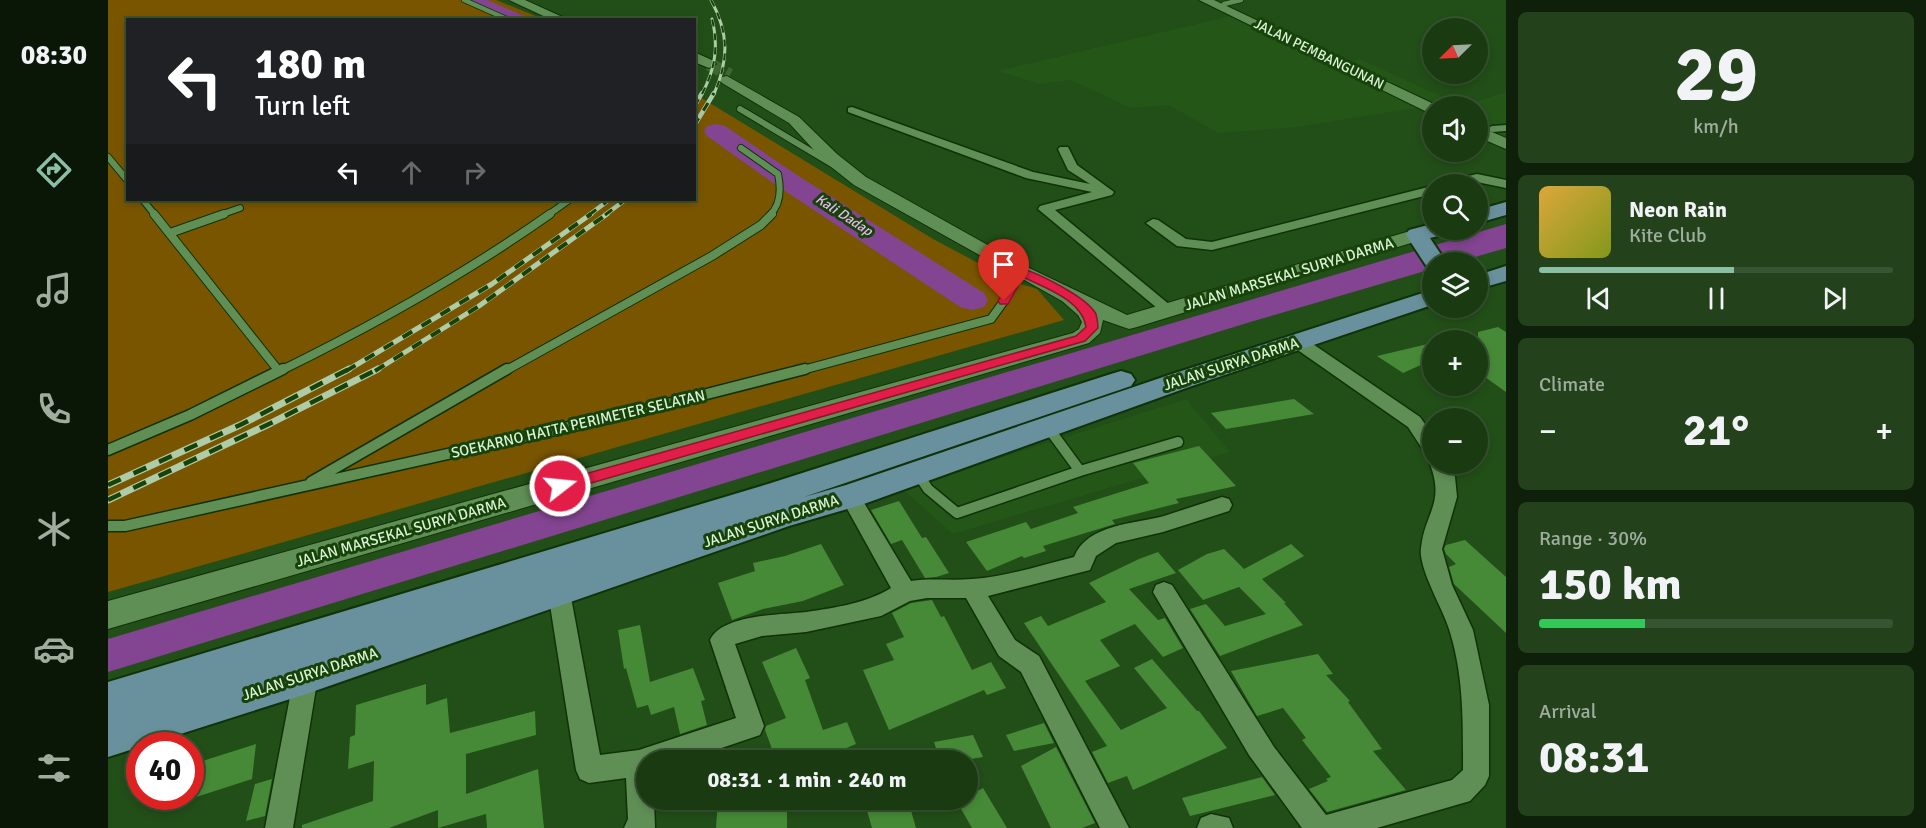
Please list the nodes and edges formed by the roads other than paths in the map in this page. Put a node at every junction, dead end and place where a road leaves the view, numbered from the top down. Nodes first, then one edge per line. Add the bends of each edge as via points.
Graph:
1 (464, 0) edge
2 (515, 0) edge
3 (1205, 0) edge
4 (1241, 0) edge
5 (1220, 2) edge
6 (538, 10) junction
7 (504, 18) edge
8 (560, 18) edge
9 (568, 18) edge
10 (1422, 96) edge
11 (1422, 104) edge
12 (740, 109) dead end
13 (852, 110) dead end
14 (1496, 131) edge
15 (1506, 144) edge
16 (741, 148) dead end
17 (1064, 149) dead end
18 (108, 157) edge
19 (126, 179) edge
20 (1488, 180) edge
21 (860, 181) junction
22 (1506, 184) edge
23 (1108, 192) junction
24 (1422, 193) edge
25 (888, 198) junction
26 (144, 201) edge
27 (568, 201) edge
28 (240, 208) dead end
29 (1506, 208) edge
30 (1488, 214) edge
31 (1153, 223) dead end
32 (170, 233) junction
33 (1428, 244) edge
34 (1020, 272) junction
35 (1506, 273) edge
36 (1488, 278) edge
37 (1422, 280) edge
38 (1050, 286) junction
39 (1422, 300) edge
40 (1164, 312) junction
41 (1298, 342) junction
42 (278, 370) junction
43 (1047, 426) junction
44 (1422, 434) edge
45 (1178, 442) dead end
46 (108, 450) edge
47 (1080, 471) junction
48 (917, 472) junction
49 (1444, 474) edge
50 (304, 486) junction
51 (850, 496) junction
52 (1222, 505) dead end
53 (108, 526) edge
54 (972, 589) junction
55 (559, 592) junction
56 (906, 592) junction
57 (1164, 592) dead end
58 (108, 615) edge
59 (306, 676) junction
60 (108, 701) edge
61 (108, 737) edge
62 (678, 750) edge
63 (636, 763) edge
64 (641, 810) edge
65 (279, 828) edge
66 (638, 828) edge
67 (1115, 828) edge
68 (1211, 828) edge
69 (1219, 828) edge
70 (1319, 828) edge
71 (1328, 828) edge

1 - 7 lane
2 - 6 main road
3 - 11 main road, JALAN PEMBANGUNAN
4 - 5 lane
5 - 10 main road, JALAN PEMBANGUNAN
6 - 8 main road
6 - 9 main road
12 - 21 lane
13 - 23 street via 1030,175
14 - 15 main road
16 - 50 lane via 778,174 781,189 775,210 761,225 712,256 380,439
17 - 23 street via 1072,167
18 - 19 lane
20 - 22 street
21 - 25 main road
21 - 25 main road via 794,120 728,78 804,117
23 - 40 street via 1045,209
24 - 31 street via 1212,246 1182,243
25 - 34 main road
26 - 32 lane
27 - 42 lane via 492,255 413,302
28 - 32 lane
29 - 30 main road
32 - 42 lane
33 - 40 main road, JALAN MARSEKAL SURYA DARMA
34 - 38 main road
34 - 50 lane, SOEKARNO HATTA PERIMETER SELATAN via 991,319 636,412
35 - 36 main road
37 - 60 main road, JALAN SURYA DARMA via 769,496
38 - 40 main road via 1120,320 1133,321
38 - 58 main road, JALAN MARSEKAL SURYA DARMA via 1090,314 1092,328 1081,338
39 - 41 main road, JALAN SURYA DARMA
41 - 43 main road, JALAN SURYA DARMA
41 - 44 street via 1414,422
42 - 46 lane via 190,415
43 - 47 lane
43 - 48 main road, JALAN SURYA DARMA
45 - 47 lane
47 - 48 lane via 957,513 928,489
48 - 51 main road, JALAN SURYA DARMA
49 - 71 street via 1447,497 1431,549 1461,630 1476,705 1476,776 1460,791
50 - 53 lane, SOEKARNO HATTA PERIMETER SELATAN via 135,524
51 - 55 main road, JALAN SURYA DARMA
51 - 56 street
52 - 54 street via 1110,536 1087,551 1082,564
54 - 56 street via 927,588
54 - 67 street via 1007,648 1030,663
55 - 59 main road, JALAN SURYA DARMA
55 - 63 street via 589,770
56 - 62 street via 881,606 806,622 762,626 722,640 751,726
57 - 70 street via 1260,749
59 - 61 main road, JALAN SURYA DARMA
59 - 65 street
64 - 66 street via 642,826
68 - 69 street

